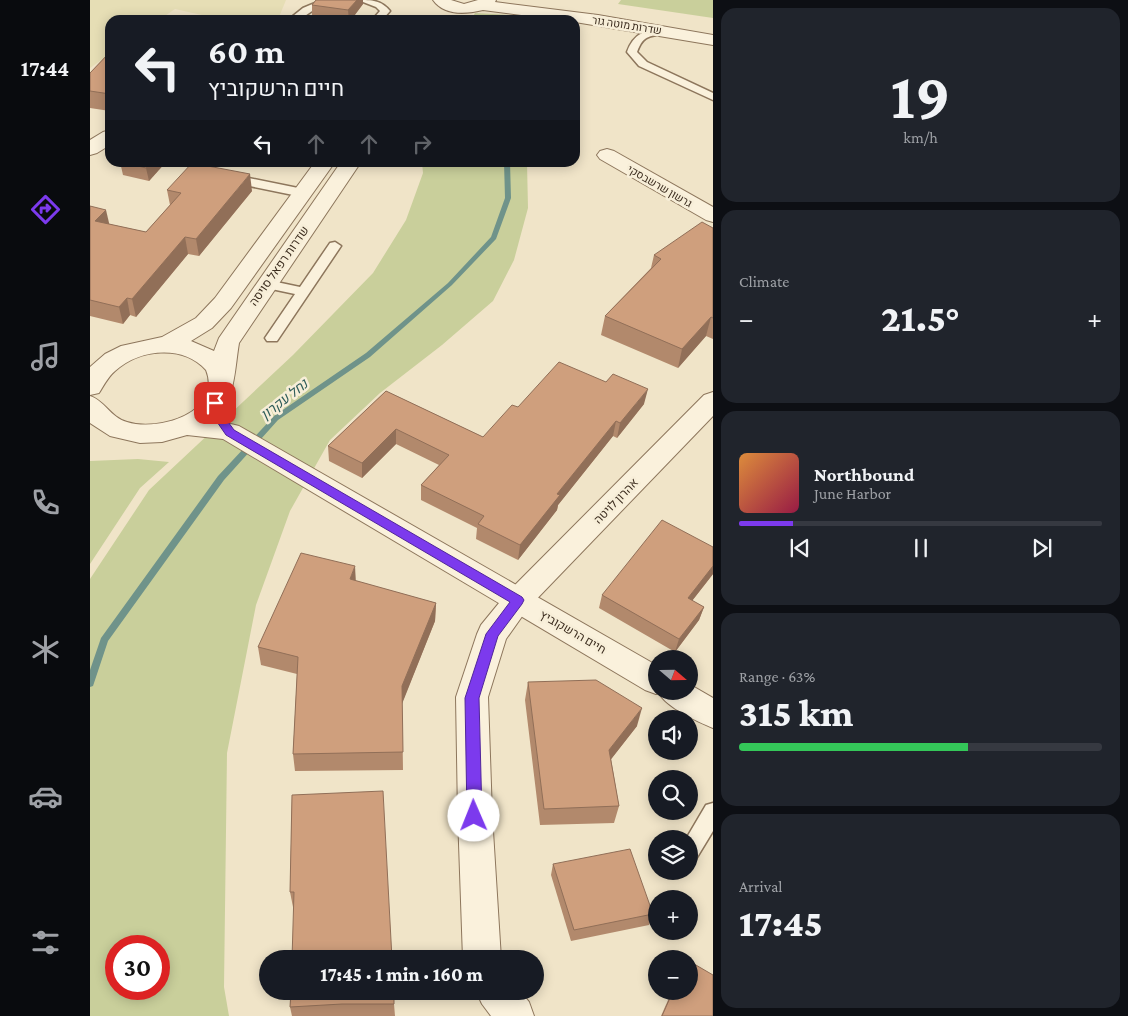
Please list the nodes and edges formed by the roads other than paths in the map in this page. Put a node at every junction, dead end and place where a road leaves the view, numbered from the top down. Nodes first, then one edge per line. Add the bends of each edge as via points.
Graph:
1 (333, 0) edge
2 (363, 0) edge
3 (533, 0) edge
4 (442, 2) edge
5 (481, 4) edge
6 (298, 15) edge
7 (381, 15) edge
8 (439, 15) edge
9 (464, 15) edge
10 (561, 15) edge
11 (580, 18) edge
12 (598, 20) junction
13 (713, 27) edge
14 (664, 31) junction
15 (636, 40) junction
16 (713, 40) edge
17 (713, 97) edge
18 (105, 139) edge
19 (90, 149) edge
20 (607, 156) dead end
21 (321, 167) edge
22 (348, 167) edge
23 (216, 176) edge
24 (303, 193) junction
25 (713, 216) edge
26 (335, 246) dead end
27 (267, 284) junction
28 (304, 292) junction
29 (272, 338) dead end
30 (167, 345) junction
31 (221, 376) junction
32 (90, 387) edge
33 (713, 401) edge
34 (215, 403) junction
35 (90, 405) edge
36 (185, 426) junction
37 (102, 431) edge
38 (230, 432) junction
39 (518, 600) junction
40 (648, 676) edge
41 (689, 700) edge
42 (713, 714) edge
43 (713, 812) edge
44 (698, 837) edge
45 (481, 950) edge
46 (502, 1000) edge
47 (515, 1016) edge

1 - 6 lane
2 - 7 lane via 379,6 385,11
3 - 13 street, שדרות מוטה גור
4 - 5 street, שדרות מוטה גור via 454,7
4 - 8 street
5 - 9 street
5 - 10 street, שדרות מוטה גור
11 - 12 street, שדרות מוטה גור
12 - 14 street, שדרות מוטה גור
12 - 15 lane via 625,30
14 - 15 lane via 641,34
14 - 16 street, שדרות מוטה גור
15 - 17 lane via 632,52 643,64
18 - 19 street
20 - 25 street, גרשון שרשבסקי
21 - 24 street, שדרות רפאל סויסה
22 - 27 street, שדרות רפאל סויסה
23 - 24 lane
24 - 30 street, שדרות רפאל סויסה via 223,304 204,323
26 - 28 lane
27 - 28 lane
27 - 31 street, שדרות רפאל סויסה via 227,343
28 - 29 lane
30 - 31 street via 203,354
30 - 32 street via 142,348 119,356 104,367
31 - 34 street, שדרות רפאל סויסה via 221,389
33 - 39 street, אהרון לויטה
34 - 36 street
34 - 38 street, חיים הרשקוביץ via 218,416
35 - 37 street
36 - 37 street via 154,434
36 - 38 street, חיים הרשקוביץ
38 - 39 street, חיים הרשקוביץ
39 - 40 street, חיים הרשקוביץ
39 - 45 street, אהרון לויטה via 492,634 472,698
41 - 42 street
43 - 44 lane
46 - 47 street

